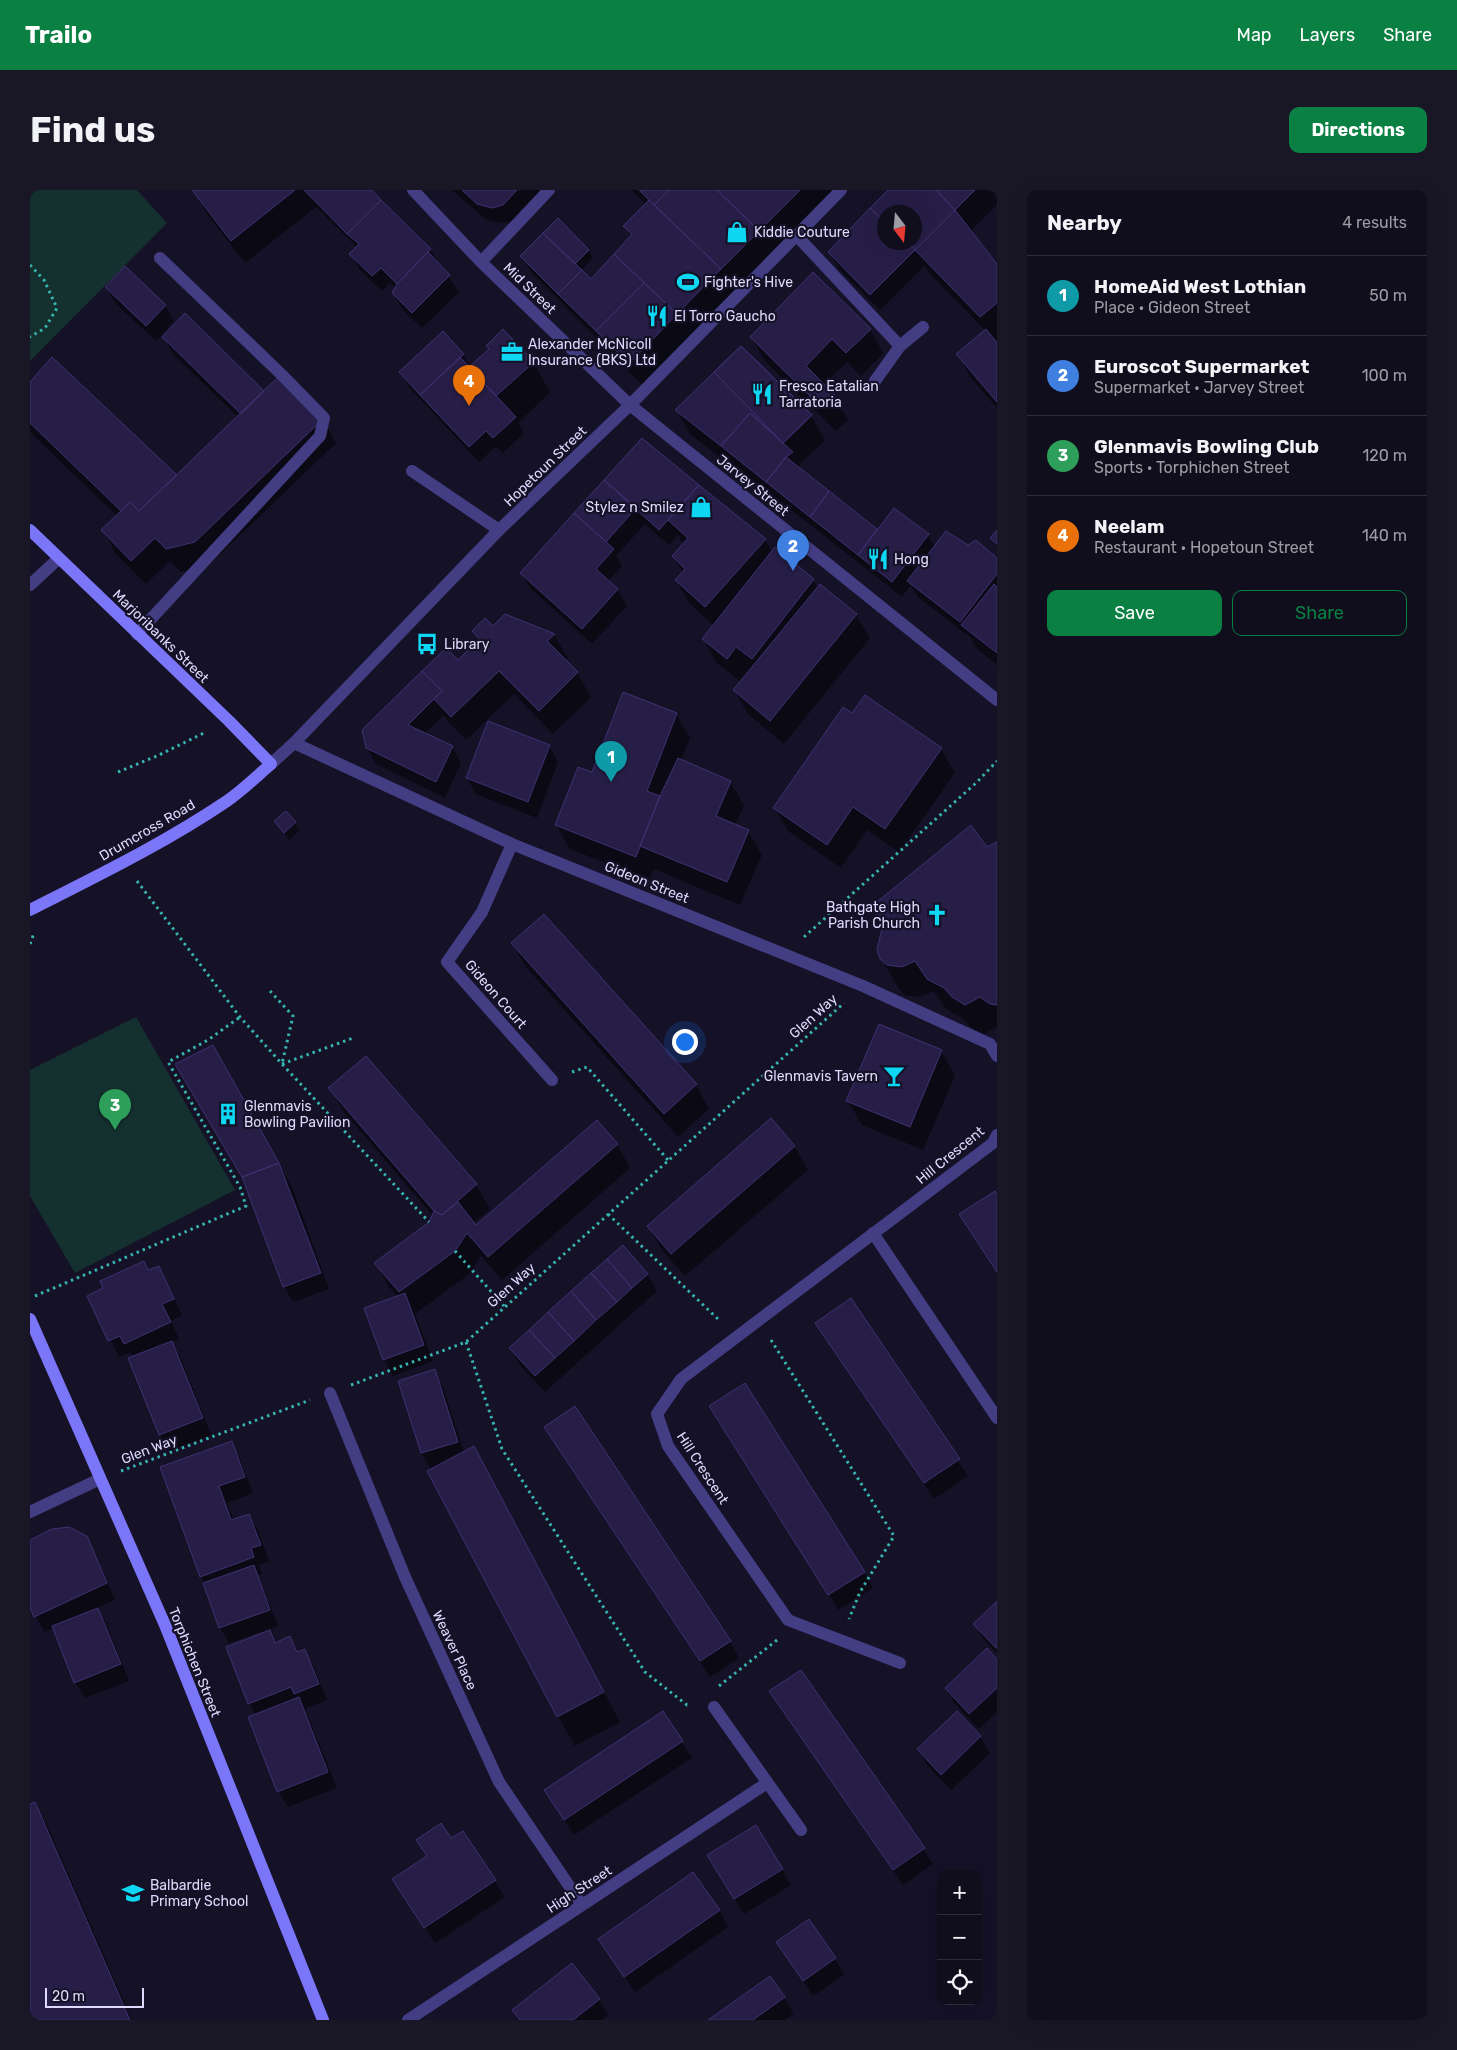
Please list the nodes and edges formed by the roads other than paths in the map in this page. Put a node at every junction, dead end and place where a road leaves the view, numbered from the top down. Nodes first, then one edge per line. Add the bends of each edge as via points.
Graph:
1 (413, 190) edge
2 (549, 190) edge
3 (841, 190) edge
4 (796, 235) junction
5 (160, 258) dead end
6 (481, 262) junction
7 (923, 327) dead end
8 (900, 346) junction
9 (875, 381) dead end
10 (630, 405) junction
11 (412, 470) dead end
12 (30, 530) edge
13 (499, 530) junction
14 (58, 559) junction
15 (30, 585) edge
16 (137, 634) junction
17 (997, 700) edge
18 (294, 743) junction
19 (271, 764) junction
20 (512, 844) junction
21 (30, 910) edge
22 (994, 1043) edge
23 (997, 1056) edge
24 (552, 1080) road end
25 (997, 1135) edge
26 (874, 1233) junction
27 (30, 1319) edge
28 (330, 1393) road end
29 (997, 1418) edge
30 (100, 1479) junction
31 (30, 1512) edge
32 (900, 1664) dead end
33 (714, 1707) road end
34 (767, 1783) junction
35 (801, 1830) dead end
36 (582, 1905) junction
37 (323, 2020) edge
38 (408, 2020) edge

1 - 6 street, Mid Street
2 - 6 street
3 - 4 street, Hopetoun Street
4 - 8 street
4 - 10 street, Hopetoun Street
5 - 16 street via 324,418 320,436
6 - 10 street, Mid Street
7 - 8 street
8 - 9 street
10 - 13 street, Hopetoun Street
10 - 17 street, Jarvey Street
11 - 13 street
12 - 14 main road, Marjoribanks Street
13 - 18 street, Hopetoun Street
14 - 15 street
14 - 16 main road, Marjoribanks Street
16 - 19 main road, Marjoribanks Street
18 - 19 street, Hopetoun Street
18 - 20 street, Gideon Street
19 - 21 main road, Drumcross Road via 229,800 123,863
20 - 22 street, Gideon Street via 864,986
20 - 24 street, Gideon Court via 482,912 448,962
22 - 23 street
25 - 26 street, Hill Crescent via 993,1143
26 - 29 street
26 - 32 street, Hill Crescent via 681,1379 657,1414 668,1446 788,1620
27 - 30 main road, Torphichen Street
28 - 36 street, Weaver Place via 405,1577 499,1782
30 - 31 street
30 - 37 main road, Torphichen Street via 165,1625
33 - 34 street
34 - 35 street
34 - 36 street, High Street
36 - 38 street, High Street

